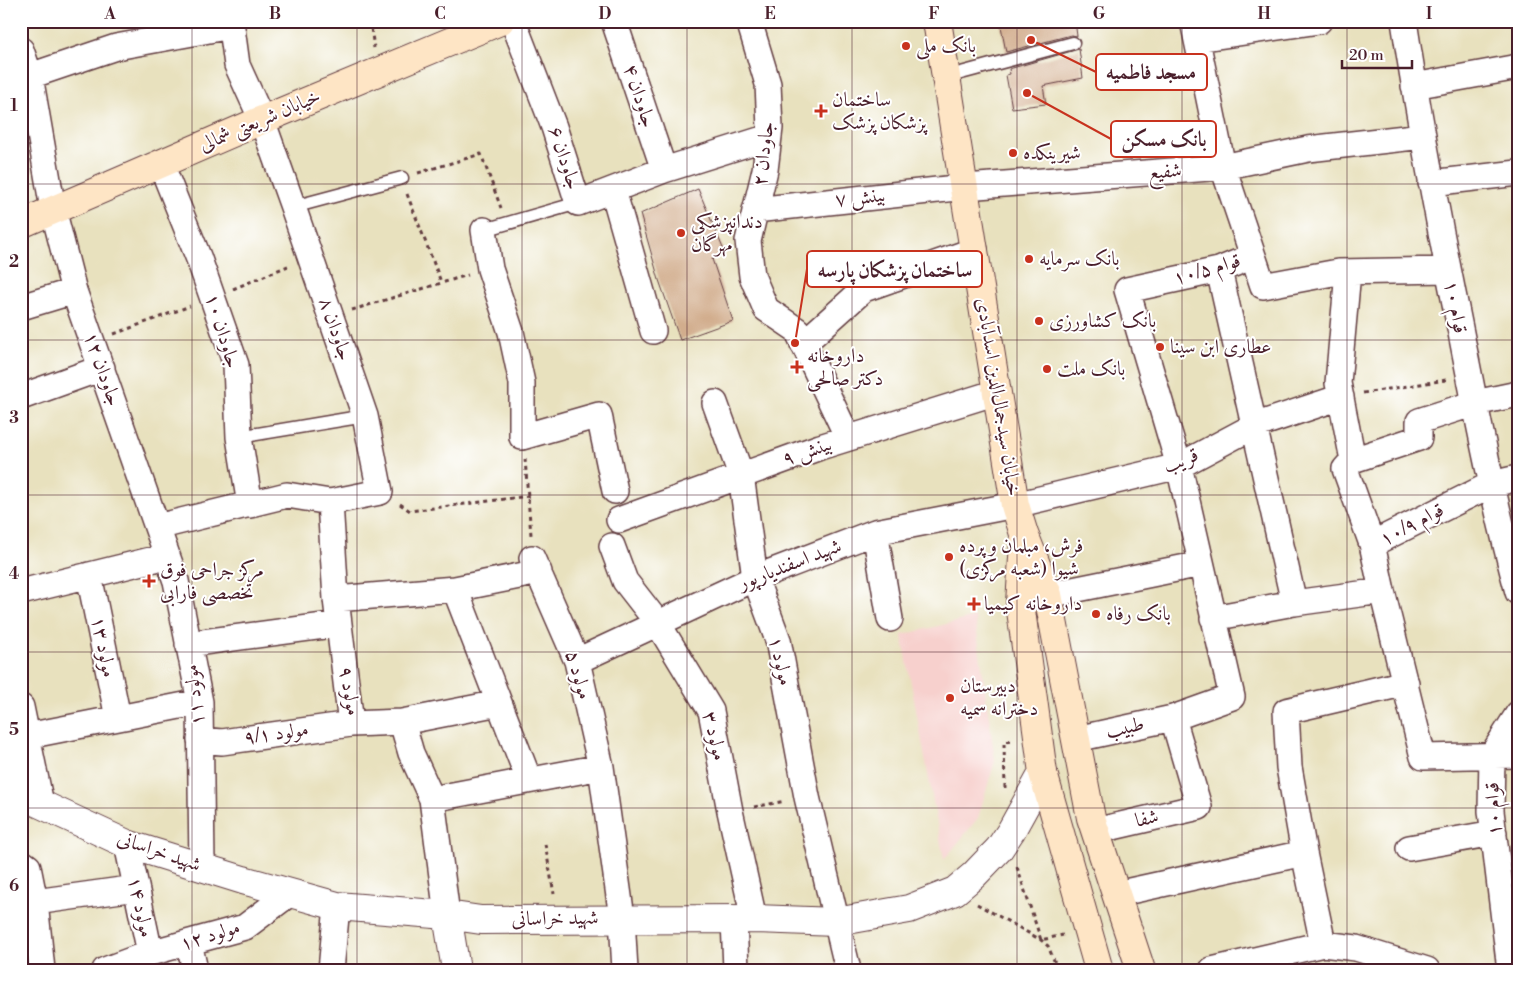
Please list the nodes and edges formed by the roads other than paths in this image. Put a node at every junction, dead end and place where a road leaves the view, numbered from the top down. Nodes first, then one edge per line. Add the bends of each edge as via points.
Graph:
1 (500, 21) edge
2 (513, 21) edge
3 (614, 21) edge
4 (749, 21) edge
5 (937, 21) edge
6 (1319, 21) edge
7 (1404, 21) edge
8 (231, 24) edge
9 (467, 28) edge
10 (1195, 30) edge
11 (1073, 43) dead end
12 (21, 50) edge
13 (1518, 66) edge
14 (26, 77) edge
15 (946, 77) junction
16 (1414, 86) junction
17 (262, 120) junction
18 (1423, 136) junction
19 (769, 137) junction
20 (161, 164) junction
21 (1223, 167) junction
22 (664, 170) junction
23 (1518, 173) edge
24 (402, 178) road end
25 (1431, 183) junction
26 (965, 187) junction
27 (613, 190) junction
28 (578, 203) junction
29 (293, 207) junction
30 (54, 209) junction
31 (755, 210) junction
32 (21, 224) edge
33 (495, 227) joint
34 (975, 250) junction
35 (1253, 256) junction
36 (1219, 270) junction
37 (1448, 270) junction
38 (1348, 272) junction
39 (74, 291) junction
40 (21, 307) edge
41 (653, 331) dead end
42 (803, 344) junction
43 (102, 368) junction
44 (997, 392) junction
45 (1518, 394) edge
46 (21, 397) edge
47 (1341, 397) junction
48 (715, 403) dead end
49 (1474, 403) junction
50 (365, 416) junction
51 (1254, 426) junction
52 (239, 437) junction
53 (848, 438) junction
54 (1353, 460) junction
55 (1179, 466) junction
56 (740, 475) junction
57 (1518, 478) edge
58 (1492, 484) junction
59 (615, 491) dead end
60 (330, 502) junction
61 (250, 505) junction
62 (1015, 505) junction
63 (619, 520) dead end
64 (157, 527) junction
65 (875, 532) junction
66 (1024, 534) junction
67 (1372, 544) junction
68 (612, 546) dead end
69 (167, 556) junction
70 (1201, 564) junction
71 (89, 575) junction
72 (755, 578) junction
73 (455, 589) junction
74 (1382, 591) junction
75 (21, 592) edge
76 (1518, 592) edge
77 (1048, 595) junction
78 (336, 599) junction
79 (1294, 603) junction
80 (1213, 618) junction
81 (890, 619) dead end
82 (657, 622) junction
83 (339, 624) junction
84 (188, 644) junction
85 (577, 661) junction
86 (1406, 683) junction
87 (200, 702) junction
88 (499, 703) junction
89 (21, 706) edge
90 (1518, 714) edge
91 (118, 718) junction
92 (1173, 718) junction
93 (402, 722) junction
94 (351, 724) junction
95 (27, 736) junction
96 (1076, 739) junction
97 (200, 740) junction
98 (1518, 754) edge
99 (1492, 755) junction
100 (601, 766) junction
101 (1043, 773) junction
102 (529, 780) junction
103 (31, 799) edge
104 (432, 799) junction
105 (1095, 830) junction
106 (1494, 833) junction
107 (128, 844) junction
108 (1409, 848) dead end
109 (1304, 853) junction
110 (21, 862) edge
111 (202, 867) junction
112 (136, 888) junction
113 (290, 893) junction
114 (1116, 894) junction
115 (36, 902) junction
116 (337, 906) junction
117 (1511, 909) edge
118 (447, 915) junction
119 (622, 918) junction
120 (744, 919) junction
121 (836, 922) junction
122 (189, 942) junction
123 (1323, 944) junction
124 (150, 953) junction
125 (1402, 966) edge
126 (42, 970) edge
127 (105, 970) edge
128 (195, 970) edge
129 (331, 970) edge
130 (456, 970) edge
131 (625, 970) edge
132 (736, 970) edge
133 (848, 970) edge
134 (1099, 970) edge
135 (1141, 970) edge
136 (1212, 970) edge
137 (1427, 970) edge
138 (1510, 970) edge

1 - 9 main road, خیابان شریعتی شمالی
2 - 28 street, جاودان ۶ via 554,127
3 - 22 street, جاودان ۴
4 - 19 street, جاودان ۲ via 768,84
5 - 15 main road, خیابان سیدجمال‌الدین اسدآبادی
6 - 10 street
7 - 16 street, قوام ۱۰
8 - 14 street via 116,47
8 - 17 street, جاودان ۸ via 237,65
9 - 17 main road, خیابان شریعتی شمالی
10 - 21 street
11 - 15 lane
12 - 14 street, جاودان ۱۲
13 - 16 street
14 - 30 street, جاودان ۱۲
15 - 26 main road, خیابان سیدجمال‌الدین اسدآبادی
16 - 18 street, قوام ۱۰
17 - 20 main road, خیابان شریعتی شمالی
17 - 29 street, جاودان ۸
18 - 21 street, شفیع via 1308,149
18 - 25 street, قوام ۱۰
19 - 22 street
19 - 31 street, جاودان ۲
20 - 30 main road, خیابان شریعتی شمالی
20 - 52 street, جاودان ۱۰ via 236,365
21 - 26 street, شفیع
21 - 35 street
22 - 27 street
23 - 25 street
24 - 29 lane
25 - 37 street, قوام ۱۰
26 - 31 street, بینش ۷
26 - 34 main road, خیابان سیدجمال‌الدین اسدآبادی
27 - 28 street
27 - 41 street
28 - 33 lane, جاودان ۶
29 - 50 street, جاودان ۸
30 - 32 main road, خیابان شریعتی شمالی
30 - 39 street, جاودان ۱۲
31 - 42 street, جاودان ۲ via 748,241 752,276 766,309 797,330
33 - 59 street via 490,269 511,332 522,383 522,438 599,416
34 - 42 street via 864,289
34 - 44 main road, خیابان سیدجمال‌الدین اسدآبادی
35 - 36 street, قوام ۱۰/۵
35 - 38 street, قوام ۱۰/۵ via 1263,286
36 - 51 street
36 - 55 street, قوام ۱۰/۵ via 1128,290
37 - 38 street, قوام ۱۰/۵
37 - 49 street, قوام ۱۰
38 - 47 street via 1338,384
39 - 40 street
39 - 43 street, جاودان ۱۲
42 - 53 street, جاودان ۲
43 - 46 street
43 - 64 street, جاودان ۱۲
44 - 53 street, بینش ۹
44 - 62 main road, خیابان سیدجمال‌الدین اسدآبادی
45 - 49 street
47 - 51 street, قریب
47 - 54 street
48 - 56 street, مولود ۱
49 - 54 street via 1419,421 1419,438
49 - 58 street, قوام ۱۰
50 - 52 lane
50 - 60 street, جاودان ۸ via 380,492
51 - 55 street, قریب
51 - 79 street
52 - 61 street, جاودان ۱۰
53 - 56 street, بینش ۹
54 - 67 street via 1345,469
55 - 62 street, قریب
55 - 70 street
56 - 63 street, بینش ۹
56 - 72 street, مولود ۱
57 - 58 street, قوام ۱۰/۹
58 - 67 street, قوام ۱۰/۹
58 - 76 street, قوام ۱۰
60 - 61 street via 287,495
60 - 78 street, مولود ۹
61 - 64 street
62 - 65 street, شهید اسفندیارپور
62 - 66 main road, خیابان سیدجمال‌الدین اسدآبادی
64 - 69 street, مولود ۱۱
65 - 72 street, شهید اسفندیارپور
65 - 81 street
66 - 77 main road, خیابان سیدجمال‌الدین اسدآبادی
66 - 101 main road, خیابان سیدجمال‌الدین اسدآبادی via 1020,603
67 - 74 street, قوام ۱۰/۹
68 - 82 street, مولود ۳ via 625,581
69 - 71 street
69 - 84 street, مولود ۱۱ via 176,581
70 - 77 street
70 - 80 street
71 - 75 street
71 - 91 street, مولود ۱۳
72 - 82 street, شهید اسفندیارپور
72 - 121 street, مولود ۱ via 778,640
73 - 78 street
73 - 85 street, مولود ۵ via 536,565
73 - 88 street
74 - 79 street
74 - 86 street, قوام ۱۰/۹
77 - 96 main road, خیابان سیدجمال‌الدین اسدآبادی
78 - 83 street, مولود ۹
79 - 80 street
80 - 92 street, طبیب via 1232,697
82 - 85 street, شهید اسفندیارپور
82 - 120 street, مولود ۳ via 711,711 730,811
83 - 84 street
83 - 94 street, مولود ۹
84 - 87 street, مولود ۱۱
85 - 100 street, مولود ۵
86 - 99 street, قوام ۱۰/۹ via 1423,757
86 - 109 street via 1286,711 1289,767
87 - 91 street
87 - 97 street, مولود ۱۱
88 - 93 street, مولود ۹
88 - 102 street
89 - 95 street
90 - 99 street, قوام ۱۰
91 - 95 street
92 - 96 street, طبیب
92 - 105 street, شفا via 1199,807
93 - 94 street, مولود ۹
93 - 104 street via 411,752
94 - 97 street, مولود ۹/۱ via 222,742
95 - 103 street
96 - 105 main road, خیابان سیدجمال‌الدین اسدآبادی
97 - 111 street, مولود ۱۱
98 - 99 street
99 - 106 street, قوام ۱۰
100 - 102 street
100 - 119 street, مولود ۵
101 - 121 street, شهید خراسانی via 998,849 954,891 910,909
101 - 134 main road, خیابان سیدجمال‌الدین اسدآبادی
102 - 104 street
103 - 107 street, شهید خراسانی
104 - 118 street
105 - 114 main road, خیابان سیدجمال‌الدین اسدآبادی
106 - 108 street
106 - 117 street, قوام ۱۰
107 - 111 street, شهید خراسانی
107 - 112 street, مولود ۱۴
109 - 114 street
109 - 123 street
110 - 115 street via 28,867
111 - 113 street, شهید خراسانی
112 - 115 street
112 - 124 street, مولود ۱۴
113 - 116 street, شهید خراسانی
113 - 122 street, مولود ۱۲ via 246,927
114 - 135 main road, خیابان سیدجمال‌الدین اسدآبادی
115 - 126 street
116 - 118 street, شهید خراسانی
116 - 129 street
117 - 138 street, قوام ۱۰
118 - 119 street, شهید خراسانی via 481,920
118 - 130 street
119 - 120 street, شهید خراسانی
119 - 131 street, مولود ۵
120 - 121 street, شهید خراسانی
120 - 132 street, مولود ۳
121 - 133 street, مولود ۱
122 - 124 street, مولود ۱۲
122 - 128 street
123 - 125 street via 1356,948
123 - 136 street
124 - 127 street, مولود ۱۴
125 - 137 street

